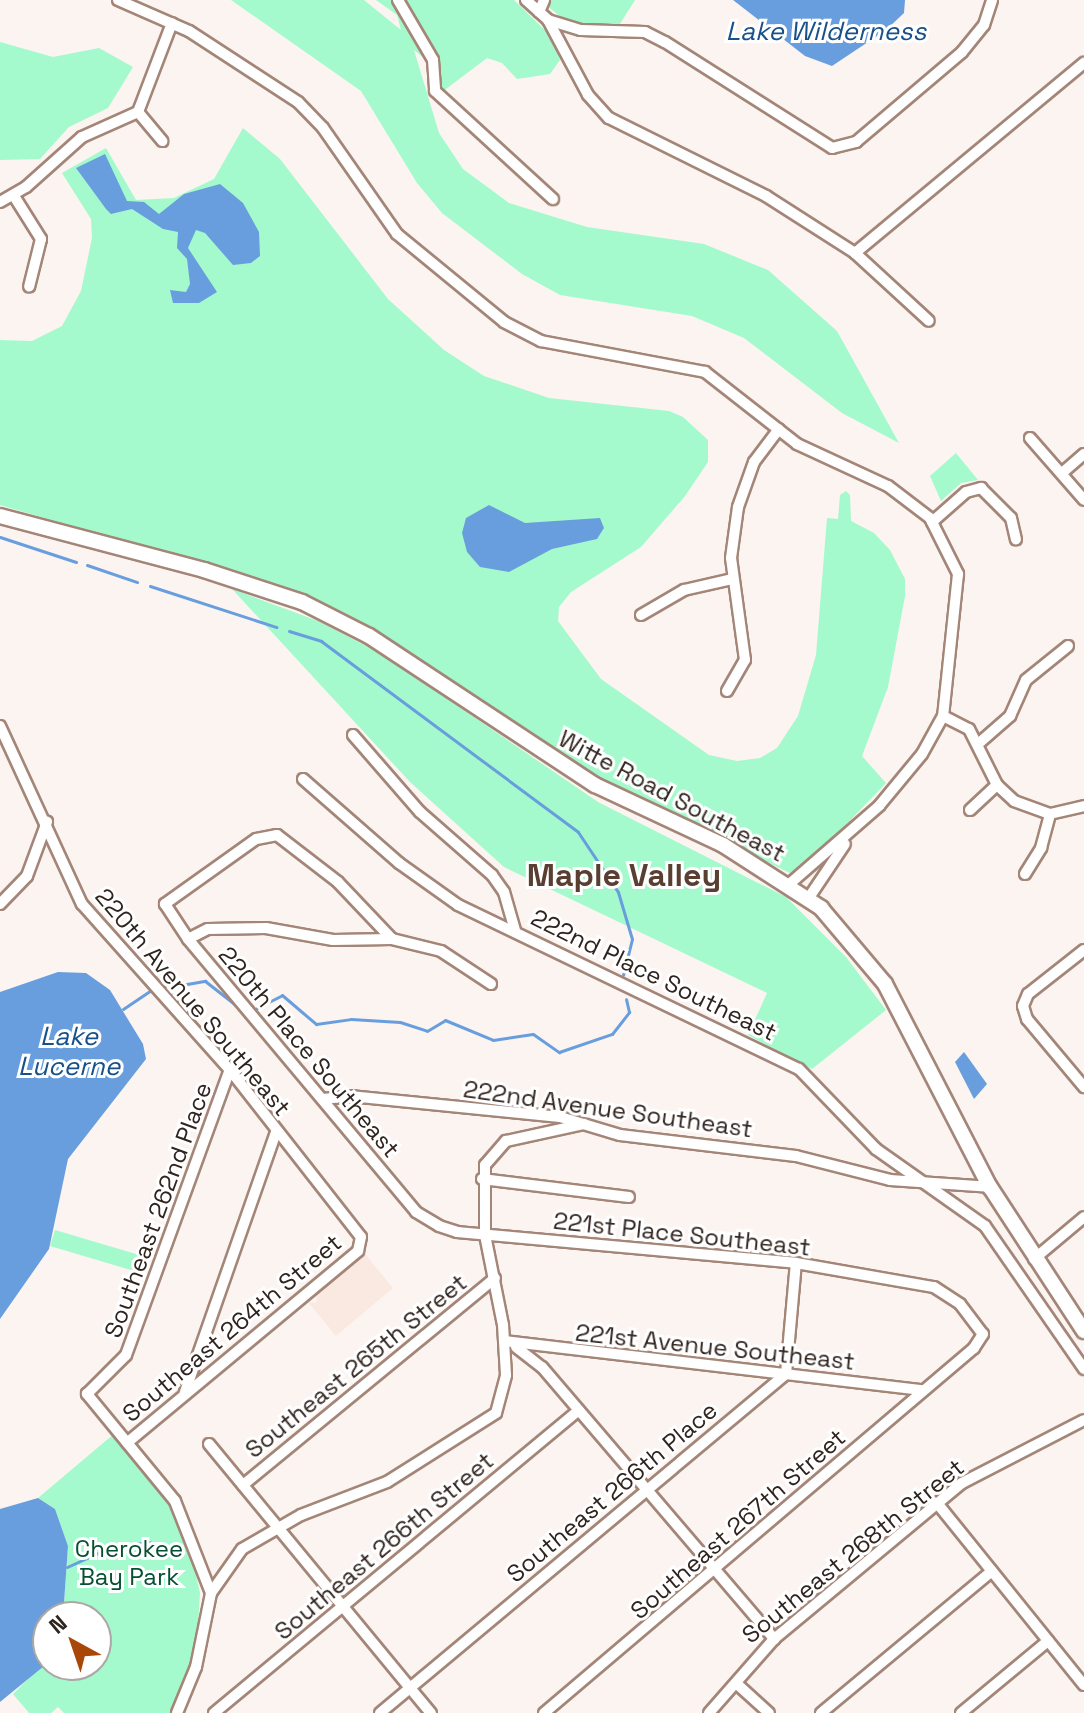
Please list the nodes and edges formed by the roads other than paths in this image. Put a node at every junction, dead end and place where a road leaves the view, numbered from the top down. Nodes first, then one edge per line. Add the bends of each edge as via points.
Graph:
1 (118, 0) edge
2 (398, 0) edge
3 (526, 0) edge
4 (544, 0) edge
5 (992, 0) edge
6 (539, 12) junction
7 (548, 20) junction
8 (172, 23) junction
9 (1084, 63) edge
10 (138, 112) junction
11 (162, 141) dead end
12 (14, 196) junction
13 (553, 199) dead end
14 (0, 202) edge
15 (855, 253) junction
16 (29, 287) dead end
17 (929, 321) dead end
18 (779, 429) junction
19 (1030, 438) dead end
20 (1084, 454) edge
21 (1062, 473) junction
22 (1084, 500) edge
23 (0, 516) edge
24 (932, 522) junction
25 (1016, 539) dead end
26 (732, 579) junction
27 (641, 615) dead end
28 (1068, 646) dead end
29 (727, 691) dead end
30 (943, 716) junction
31 (0, 726) edge
32 (353, 735) dead end
33 (978, 744) junction
34 (303, 779) dead end
35 (997, 785) junction
36 (1084, 806) edge
37 (970, 810) dead end
38 (1050, 814) junction
39 (47, 822) junction
40 (850, 836) junction
41 (1025, 874) dead end
42 (788, 885) junction
43 (808, 899) junction
44 (0, 904) edge
45 (515, 930) junction
46 (188, 939) junction
47 (392, 939) junction
48 (1084, 950) edge
49 (491, 984) dead end
50 (230, 1070) junction
51 (1084, 1087) edge
52 (323, 1099) junction
53 (584, 1124) junction
54 (276, 1132) junction
55 (482, 1179) junction
56 (932, 1187) junction
57 (990, 1187) junction
58 (629, 1197) dead end
59 (1084, 1217) edge
60 (428, 1220) joint
61 (485, 1235) junction
62 (361, 1243) joint
63 (1034, 1259) junction
64 (796, 1263) junction
65 (495, 1278) junction
66 (934, 1287) joint
67 (1084, 1331) edge
68 (504, 1341) junction
69 (1084, 1369) edge
70 (786, 1374) junction
71 (922, 1390) junction
72 (184, 1394) junction
73 (579, 1410) junction
74 (1084, 1420) edge
75 (127, 1443) junction
76 (209, 1444) dead end
77 (243, 1485) junction
78 (644, 1489) junction
79 (937, 1503) junction
80 (277, 1527) junction
81 (712, 1569) junction
82 (992, 1571) junction
83 (211, 1593) junction
84 (343, 1606) junction
85 (774, 1639) junction
86 (1048, 1641) junction
87 (737, 1684) junction
88 (1084, 1685) edge
89 (411, 1688) junction
90 (177, 1713) edge
91 (214, 1713) edge
92 (380, 1713) edge
93 (431, 1713) edge
94 (544, 1713) edge
95 (709, 1713) edge
96 (769, 1713) edge
97 (821, 1713) edge
98 (961, 1713) edge

1 - 8 street
2 - 13 street via 433,60 435,91
3 - 6 street
4 - 6 street
5 - 7 street via 973,42 874,129 844,147 817,143 645,32 581,30
6 - 7 street
7 - 15 street via 588,95 609,118 742,182
8 - 10 street
8 - 18 street via 298,102 323,128 397,234 504,322 541,341 686,365 721,382
9 - 15 street
10 - 11 street
10 - 12 street via 82,137
12 - 14 street
12 - 16 street via 41,239
15 - 17 street
18 - 24 street via 818,456 912,500
18 - 26 street via 754,462 743,490 733,535
19 - 21 street
20 - 21 street
21 - 22 street
23 - 42 street, Witte Road Southeast via 302,602 369,636 595,785 723,845
24 - 25 street via 966,492 981,488 1011,518
24 - 30 street via 958,574
26 - 27 street via 684,590
26 - 29 street via 745,660
28 - 33 street via 1026,680 1010,716
30 - 33 street via 966,727
30 - 40 street via 905,777
31 - 39 street, 220th Avenue Southeast
32 - 45 street via 420,812 492,875 504,892
33 - 35 street
34 - 45 street, 222nd Place Southeast via 425,884
35 - 37 street
35 - 38 street via 1014,801
36 - 38 street
38 - 41 street via 1041,848
39 - 44 street via 27,876
39 - 50 street, 220th Avenue Southeast via 82,904
40 - 42 street
40 - 43 street
42 - 43 street, Witte Road Southeast
43 - 57 street, Witte Road Southeast via 839,926 885,984
45 - 56 street, 222nd Place Southeast via 785,1060 812,1080 876,1149
46 - 47 street via 208,929 266,928 333,940
46 - 47 street, 220th Place Southeast via 165,904 270,834 287,840 338,882
46 - 52 street, 220th Place Southeast
47 - 49 street via 441,951
48 - 51 street via 1028,994 1023,1006 1027,1019
50 - 54 street, 220th Avenue Southeast
50 - 75 street, Southeast 262nd Place via 126,1355 113,1374 87,1394
52 - 53 street, 222nd Avenue Southeast via 350,1096 560,1117
52 - 60 street, 220th Place Southeast
53 - 55 street via 506,1141 489,1156
53 - 56 street, 222nd Avenue Southeast via 620,1135 796,1156
54 - 62 street, 220th Avenue Southeast via 357,1231
54 - 72 street
55 - 58 street
55 - 61 street
56 - 57 street
56 - 69 street, 222nd Place Southeast via 985,1226
57 - 63 street, Witte Road Southeast
59 - 63 street
60 - 61 street, 221st Place Southeast via 448,1230
61 - 64 street, 221st Place Southeast
61 - 65 street
62 - 72 street, Southeast 264th Street via 358,1251
63 - 67 street, Witte Road Southeast
64 - 66 street, 221st Place Southeast
64 - 70 street
65 - 68 street
65 - 77 street, Southeast 265th Street
66 - 71 street, Southeast 267th Street via 982,1328 981,1341
68 - 70 street, 221st Avenue Southeast
68 - 73 street via 542,1367
68 - 80 street via 506,1387 489,1419 387,1482
70 - 71 street, 221st Avenue Southeast
70 - 78 street, Southeast 266th Place
71 - 81 street, Southeast 267th Street
72 - 75 street, Southeast 264th Street
73 - 78 street
73 - 84 street, Southeast 266th Street
74 - 79 street, Southeast 268th Street via 978,1473
75 - 83 street via 175,1501
76 - 77 street
77 - 80 street
78 - 81 street
78 - 89 street, Southeast 266th Place
79 - 82 street
79 - 85 street, Southeast 268th Street
80 - 83 street via 242,1549
80 - 84 street
81 - 85 street
81 - 94 street, Southeast 267th Street
82 - 86 street
82 - 97 street
83 - 90 street via 196,1667
84 - 89 street
84 - 91 street, Southeast 266th Street
85 - 87 street, Southeast 268th Street via 746,1665
86 - 88 street
86 - 98 street
87 - 95 street, Southeast 268th Street
87 - 96 street
89 - 92 street, Southeast 266th Place
89 - 93 street

